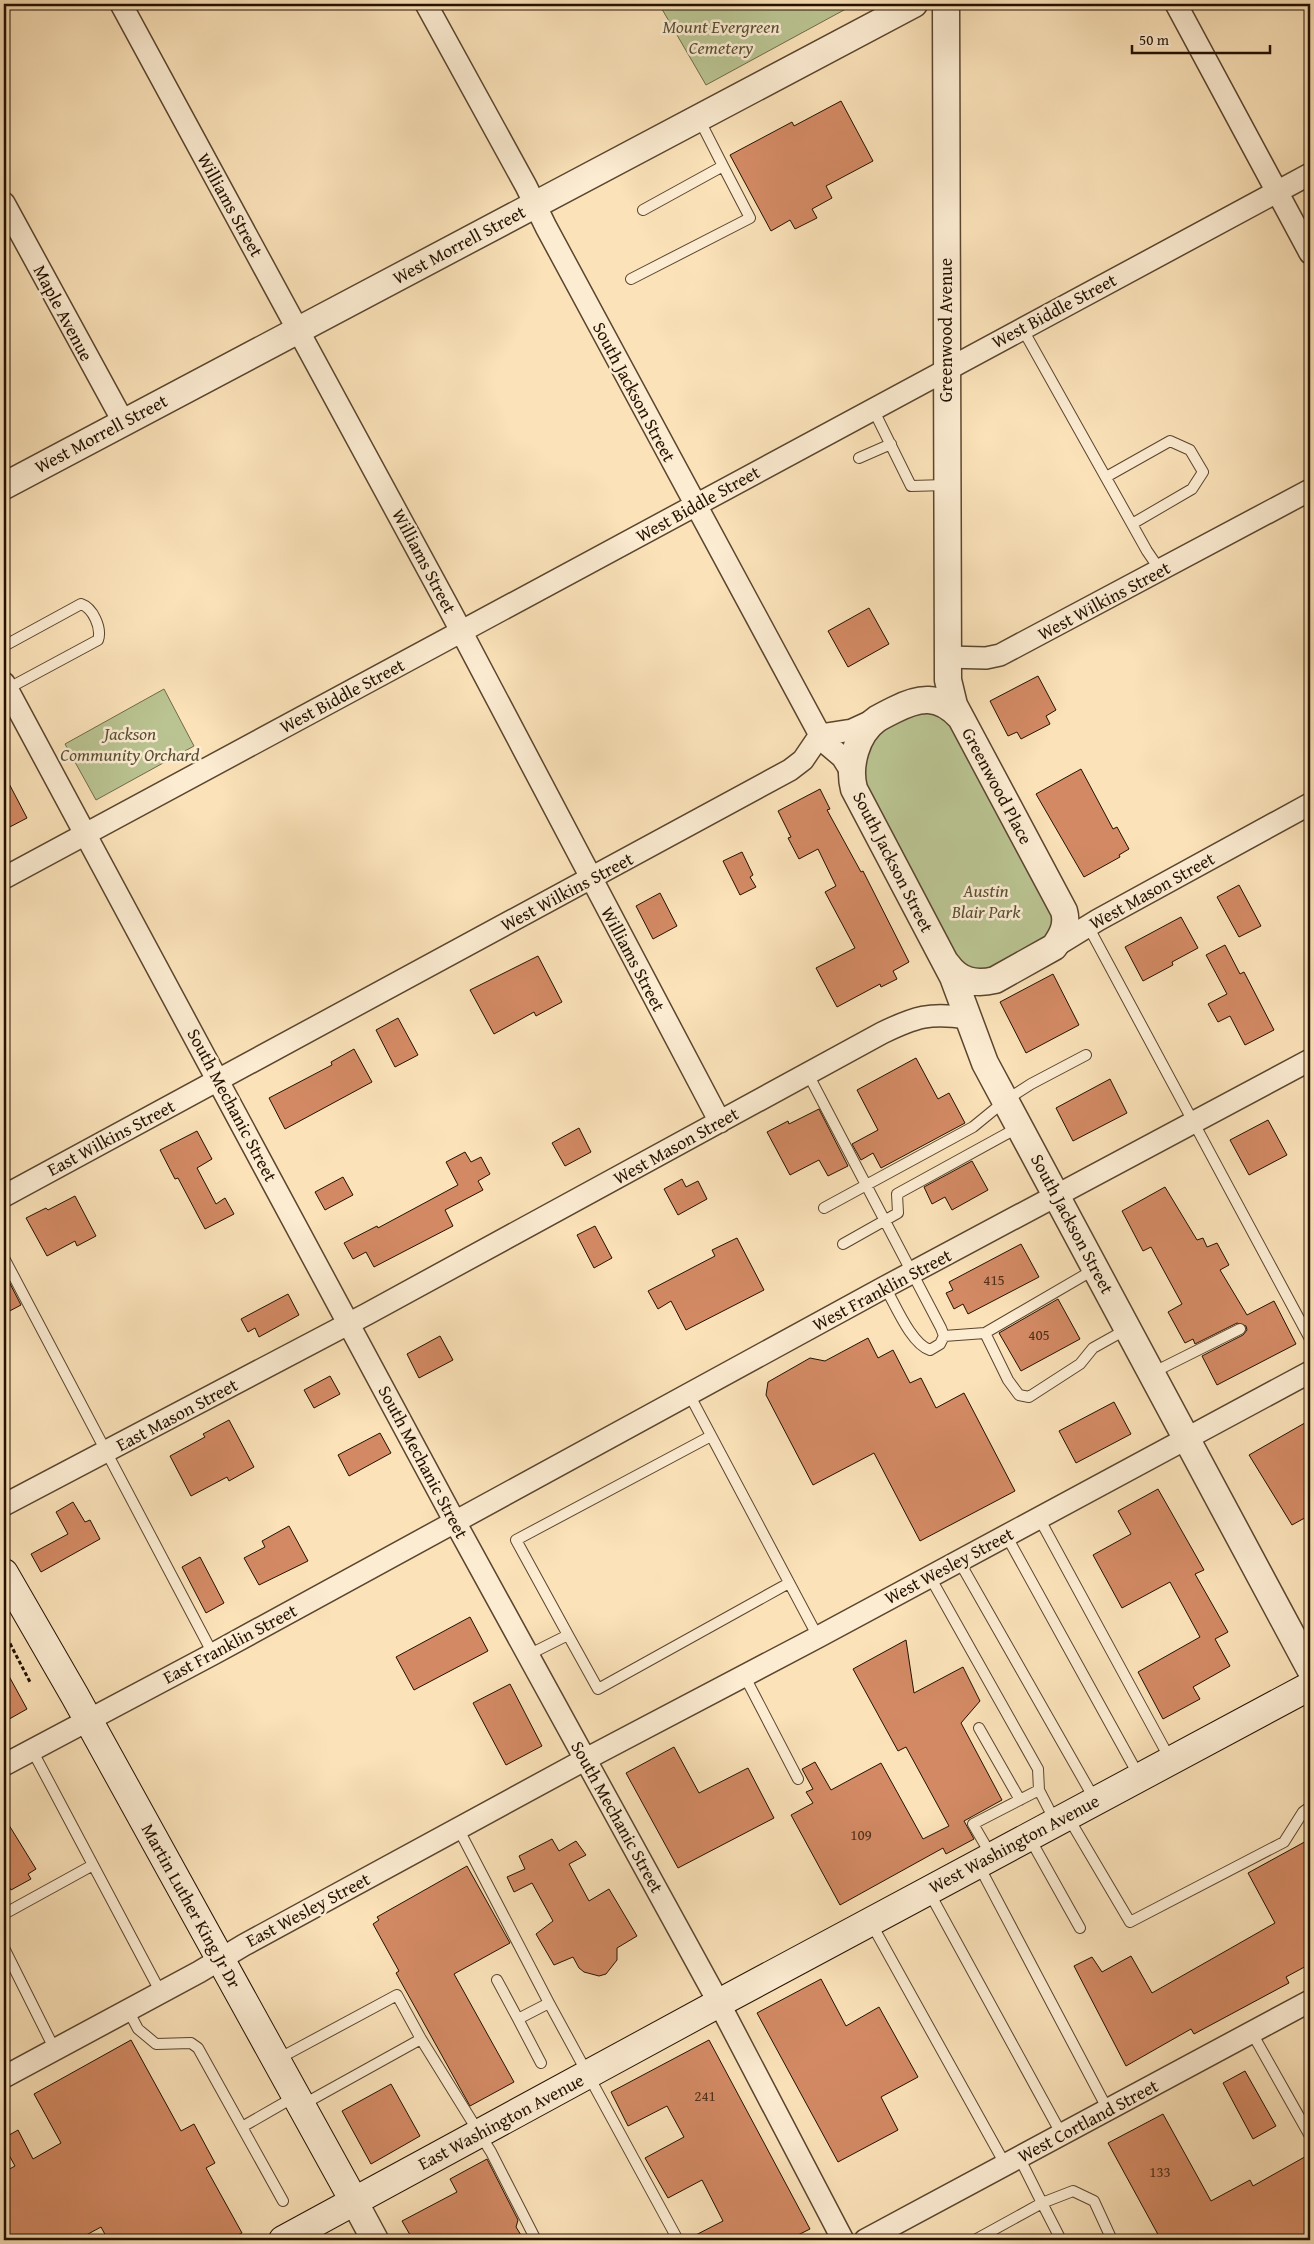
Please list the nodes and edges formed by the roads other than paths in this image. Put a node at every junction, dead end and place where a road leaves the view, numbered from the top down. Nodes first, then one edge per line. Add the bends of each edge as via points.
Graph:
1 (121, 4) edge
2 (426, 4) edge
3 (914, 4) edge
4 (946, 4) edge
5 (1176, 4) edge
6 (699, 118) junction
7 (723, 166) junction
8 (1310, 174) edge
9 (1277, 193) junction
10 (4, 203) edge
11 (534, 206) junction
12 (643, 210) dead end
13 (1310, 253) edge
14 (631, 279) dead end
15 (1022, 328) junction
16 (299, 330) junction
17 (946, 369) junction
18 (873, 409) junction
19 (124, 423) junction
20 (891, 444) junction
21 (859, 458) dead end
22 (1106, 476) junction
23 (946, 485) junction
24 (4, 486) edge
25 (1310, 490) edge
26 (696, 506) junction
27 (1132, 524) junction
28 (1160, 570) junction
29 (462, 632) junction
30 (4, 646) edge
31 (946, 657) junction
32 (5, 686) edge
33 (908, 703) junction
34 (960, 717) junction
35 (876, 719) junction
36 (820, 735) junction
37 (852, 773) junction
38 (1310, 804) edge
39 (86, 834) junction
40 (4, 878) edge
41 (591, 879) junction
42 (1064, 911) junction
43 (1093, 923) junction
44 (1054, 947) junction
45 (947, 964) junction
46 (995, 980) junction
47 (967, 1018) junction
48 (1086, 1055) dead end
49 (1310, 1060) edge
50 (808, 1074) junction
51 (219, 1080) junction
52 (1006, 1100) junction
53 (720, 1122) junction
54 (1193, 1123) junction
55 (1020, 1126) junction
56 (867, 1186) junction
57 (4, 1196) edge
58 (1057, 1196) junction
59 (824, 1208) dead end
60 (885, 1221) junction
61 (843, 1244) dead end
62 (4, 1258) edge
63 (1096, 1269) junction
64 (911, 1274) junction
65 (885, 1287) junction
66 (350, 1323) junction
67 (1128, 1329) junction
68 (1240, 1329) dead end
69 (985, 1333) junction
70 (944, 1336) junction
71 (1310, 1339) edge
72 (1310, 1372) edge
73 (1151, 1373) junction
74 (689, 1394) junction
75 (712, 1436) junction
76 (1186, 1439) junction
77 (107, 1452) junction
78 (4, 1505) edge
79 (1040, 1518) junction
80 (455, 1522) junction
81 (1006, 1535) junction
82 (959, 1561) junction
83 (4, 1573) edge
84 (930, 1576) junction
85 (789, 1583) junction
86 (568, 1635) junction
87 (818, 1637) junction
88 (213, 1654) junction
89 (528, 1655) junction
90 (1310, 1669) edge
91 (744, 1675) junction
92 (1310, 1686) edge
93 (88, 1720) junction
94 (978, 1728) dead end
95 (32, 1750) junction
96 (586, 1758) junction
97 (1170, 1760) junction
98 (4, 1765) edge
99 (1140, 1776) junction
100 (798, 1779) dead end
101 (1039, 1790) junction
102 (1020, 1800) junction
103 (1096, 1801) junction
104 (1310, 1807) edge
105 (1062, 1819) junction
106 (458, 1828) junction
107 (1028, 1836) junction
108 (985, 1860) junction
109 (93, 1865) junction
110 (928, 1891) junction
111 (4, 1914) edge
112 (870, 1922) junction
113 (1080, 1928) dead end
114 (4, 1948) edge
115 (220, 1958) junction
116 (497, 1980) dead end
117 (161, 1993) junction
118 (1310, 2001) edge
119 (549, 2003) junction
120 (718, 2003) junction
121 (128, 2010) junction
122 (518, 2019) junction
123 (1252, 2033) junction
124 (421, 2040) junction
125 (55, 2050) junction
126 (277, 2060) junction
127 (541, 2063) dead end
128 (588, 2074) junction
129 (4, 2077) edge
130 (299, 2100) junction
131 (1108, 2110) junction
132 (242, 2127) junction
133 (479, 2134) junction
134 (1062, 2135) junction
135 (1310, 2136) edge
136 (1012, 2161) junction
137 (283, 2201) dead end
138 (354, 2202) junction
139 (1042, 2203) junction
140 (283, 2240) edge
141 (375, 2240) edge
142 (536, 2240) edge
143 (678, 2240) edge
144 (843, 2240) edge
145 (865, 2240) edge
146 (975, 2240) edge
147 (1061, 2240) edge
148 (1112, 2240) edge

1 - 16 street, Williams Street
2 - 11 street, South Jackson Street
3 - 6 street, West Morrell Street
4 - 17 street, Greenwood Avenue
5 - 9 street
6 - 7 lane
6 - 11 street, West Morrell Street
7 - 12 lane
7 - 14 lane via 750,218
8 - 9 street, West Biddle Street
9 - 13 street
9 - 15 street, West Biddle Street
10 - 19 street, Maple Avenue
11 - 16 street, West Morrell Street
11 - 26 street, South Jackson Street
15 - 17 street, West Biddle Street
15 - 22 lane
16 - 19 street, West Morrell Street
16 - 29 street, Williams Street
17 - 18 street, West Biddle Street
17 - 23 street, Greenwood Avenue
18 - 20 lane
18 - 26 street, West Biddle Street
19 - 24 street, West Morrell Street
20 - 21 lane
20 - 23 lane via 911,486
22 - 27 lane
22 - 27 lane via 1170,441 1190,450 1203,472 1192,490
23 - 31 street, Greenwood Avenue
25 - 28 street, West Wilkins Street
26 - 29 street, West Biddle Street
26 - 36 street, South Jackson Street
27 - 28 lane
28 - 31 street, West Wilkins Street via 1000,655
29 - 39 street, West Biddle Street
29 - 41 street, Williams Street
30 - 32 lane via 81,604 87,606 100,627 98,640
31 - 33 street via 933,684
31 - 34 street, Greenwood Place via 951,697
32 - 39 street, South Mechanic Street
33 - 34 street via 924,700 942,702
33 - 35 street
34 - 42 street, Greenwood Place
35 - 36 street via 852,730
35 - 37 street, South Jackson Street via 857,746
36 - 37 street, South Jackson Street via 842,757
36 - 41 street, West Wilkins Street via 804,760 790,770
37 - 45 street, South Jackson Street via 858,799
38 - 43 street, West Mason Street
39 - 40 street, West Biddle Street
39 - 51 street, South Mechanic Street
41 - 51 street, West Wilkins Street
41 - 53 street, Williams Street
42 - 43 street
42 - 44 street via 1066,925
43 - 44 street, West Mason Street
43 - 54 lane
44 - 46 street, West Mason Street
45 - 46 street, West Mason Street via 954,974 970,981
45 - 47 street, South Jackson Street
46 - 47 street, West Mason Street via 974,998
47 - 50 street, West Mason Street via 938,1014 909,1021
47 - 52 street, South Jackson Street via 985,1063
48 - 52 lane
49 - 54 street, West Franklin Street
50 - 53 street, West Mason Street
50 - 56 lane
51 - 57 street, East Wilkins Street
51 - 66 street, South Mechanic Street
52 - 55 street, South Jackson Street
52 - 56 lane via 973,1127
53 - 66 street, West Mason Street
54 - 58 street, West Franklin Street
54 - 71 lane
55 - 58 street, South Jackson Street
55 - 60 lane via 898,1194 898,1213
56 - 59 lane
56 - 60 lane
58 - 63 street, South Jackson Street
58 - 64 street, West Franklin Street
60 - 61 lane
60 - 64 lane
62 - 77 lane
63 - 67 street, South Jackson Street
63 - 69 lane
64 - 65 street, West Franklin Street
64 - 70 lane
65 - 70 lane via 915,1339 924,1348 930,1350 940,1344
65 - 74 street, West Franklin Street
66 - 77 street, East Mason Street
66 - 80 street, South Mechanic Street
67 - 69 lane via 1093,1348 1080,1364 1029,1397 1019,1395 1008,1380
67 - 73 street, South Jackson Street
68 - 73 lane
69 - 70 lane
72 - 76 street, West Wesley Street
73 - 76 street, South Jackson Street
74 - 75 lane
74 - 80 street, West Franklin Street
75 - 85 lane
75 - 86 lane via 516,1540
76 - 79 street, West Wesley Street
76 - 90 street, South Jackson Street
77 - 78 street, East Mason Street
77 - 88 lane
79 - 81 street, West Wesley Street
79 - 97 lane
80 - 88 street, East Franklin Street
80 - 89 street, South Mechanic Street
81 - 82 street, West Wesley Street
81 - 99 lane
82 - 84 street, West Wesley Street
82 - 103 lane
83 - 93 main road, Martin Luther King Jr Dr
84 - 87 street, West Wesley Street
84 - 101 lane via 1038,1769
85 - 86 lane via 598,1689
85 - 87 lane
86 - 89 lane
87 - 91 street, West Wesley Street
88 - 93 street, East Franklin Street
89 - 96 street, South Mechanic Street
91 - 96 street, West Wesley Street
91 - 100 lane
92 - 97 main road, West Washington Avenue
93 - 95 street, East Franklin Street
93 - 115 main road, Martin Luther King Jr Dr
94 - 102 lane
95 - 98 street, East Franklin Street
95 - 109 lane
96 - 106 street, East Wesley Street
96 - 120 street, South Mechanic Street
97 - 99 main road, West Washington Avenue
99 - 103 main road, West Washington Avenue
101 - 102 lane
101 - 105 lane
102 - 108 lane via 973,1824
103 - 105 main road, West Washington Avenue
104 - 105 lane via 1302,1812 1284,1842 1130,1922
105 - 107 main road, West Washington Avenue
106 - 115 street, East Wesley Street
106 - 119 lane
107 - 108 main road, West Washington Avenue
107 - 113 lane
108 - 110 main road, West Washington Avenue
108 - 131 lane
109 - 111 lane
109 - 117 lane
110 - 112 main road, West Washington Avenue
110 - 134 lane
112 - 120 main road, West Washington Avenue
112 - 136 lane
114 - 125 lane
115 - 117 street, East Wesley Street
115 - 126 main road, Martin Luther King Jr Dr
116 - 122 lane
117 - 121 street, East Wesley Street
118 - 123 street, West Cortland Street
119 - 122 lane
119 - 128 lane
120 - 128 main road, East Washington Avenue
120 - 144 street, South Mechanic Street
121 - 125 street, East Wesley Street
121 - 132 lane via 138,2029 156,2044 190,2043 198,2048
122 - 127 lane
123 - 131 street, West Cortland Street
123 - 135 lane
124 - 126 lane via 397,1995
124 - 130 lane
124 - 133 lane
125 - 129 street, East Wesley Street
126 - 130 main road, Martin Luther King Jr Dr
128 - 133 main road, East Washington Avenue
128 - 143 lane
130 - 132 lane
130 - 138 main road, Martin Luther King Jr Dr
131 - 134 street, West Cortland Street
132 - 137 lane
133 - 138 main road, East Washington Avenue
133 - 142 lane via 511,2188
134 - 136 street, West Cortland Street
136 - 139 lane
136 - 145 street, West Cortland Street
138 - 140 main road, East Washington Avenue
138 - 141 street, Martin Luther King Jr Dr
139 - 146 lane
139 - 147 lane
139 - 148 lane via 1073,2191 1094,2201

